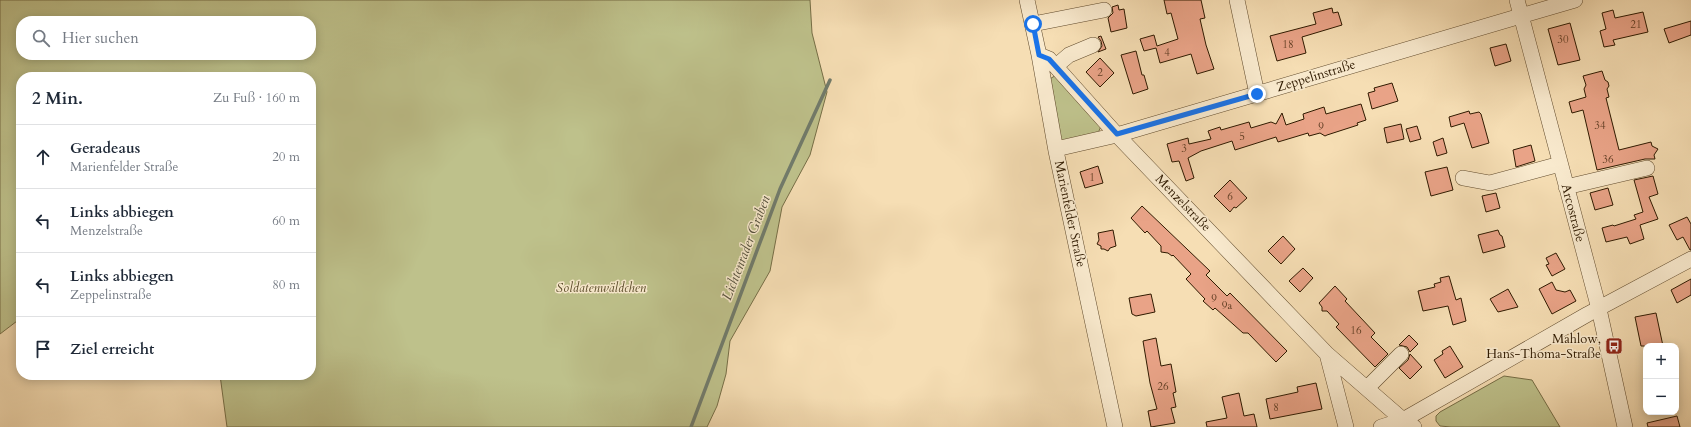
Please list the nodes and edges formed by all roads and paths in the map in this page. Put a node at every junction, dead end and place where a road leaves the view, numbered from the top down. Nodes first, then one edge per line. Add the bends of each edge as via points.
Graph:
1 (1027, 0) edge
2 (1237, 0) edge
3 (1517, 0) edge
4 (1575, 0) edge
5 (1104, 10) dead end
6 (1521, 15) junction
7 (1033, 24) junction
8 (1092, 45) dead end
9 (1039, 55) junction
10 (1056, 66) junction
11 (1257, 94) junction
12 (1117, 134) junction
13 (1056, 150) junction
14 (1560, 164) junction
15 (1647, 168) dead end
16 (1464, 178) dead end
17 (1566, 187) junction
18 (1691, 259) edge
19 (1599, 309) junction
20 (1326, 354) junction
21 (1401, 354) dead end
22 (1367, 388) junction
23 (1409, 423) edge
24 (1115, 427) edge
25 (1346, 427) edge
26 (1381, 427) edge
27 (1625, 427) edge

1 - 7 street, Marienfelder Straße
2 - 11 street
3 - 6 street, Arcostraße
4 - 6 street, Zeppelinstraße
5 - 7 street
6 - 11 street, Zeppelinstraße
6 - 14 street, Arcostraße
7 - 9 street, Marienfelder Straße
8 - 10 street via 1069,55
9 - 10 street, Menzelstraße via 1049,59
9 - 13 street, Marienfelder Straße
10 - 12 street, Menzelstraße
11 - 12 street, Zeppelinstraße
12 - 13 street, Zeppelinstraße
12 - 20 street, Menzelstraße
13 - 24 street, Marienfelder Straße
14 - 16 street via 1490,183
14 - 17 street, Arcostraße
15 - 17 street
17 - 19 street, Arcostraße
18 - 19 street
19 - 23 street
19 - 27 street, Arcostraße
20 - 22 street, Menzelstraße
20 - 25 street, Menzelstraße
21 - 22 street
22 - 23 street, Menzelstraße
23 - 26 street

